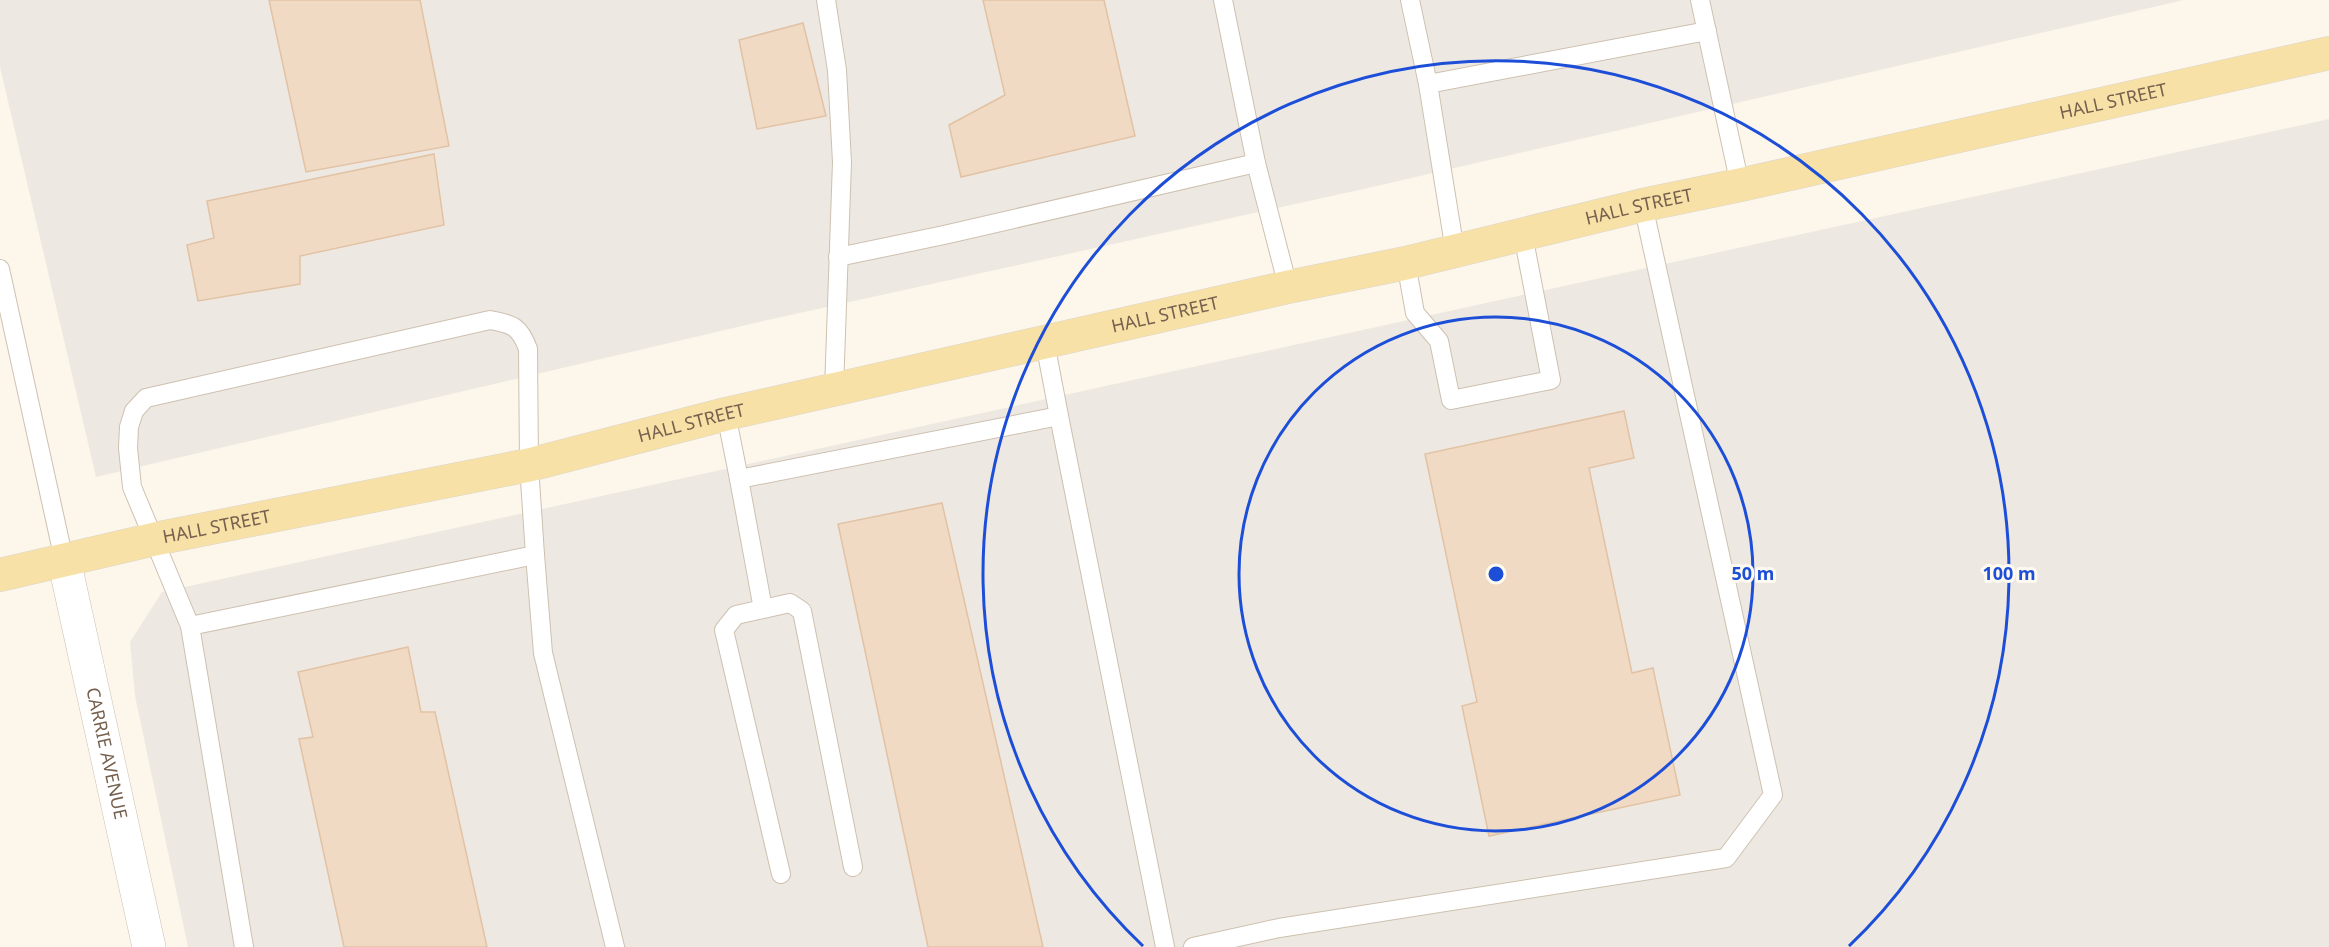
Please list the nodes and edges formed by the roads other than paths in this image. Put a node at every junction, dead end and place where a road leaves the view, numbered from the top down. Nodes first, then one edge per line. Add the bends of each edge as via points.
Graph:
1 (826, 0) edge
2 (1223, 0) edge
3 (1410, 0) edge
4 (1700, 0) edge
5 (1707, 31) junction
6 (2329, 53) edge
7 (1428, 84) junction
8 (1256, 163) junction
9 (1740, 185) junction
10 (1643, 205) junction
11 (1523, 235) junction
12 (1455, 251) junction
13 (838, 257) junction
14 (1406, 263) junction
15 (0, 269) edge
16 (1288, 287) junction
17 (1045, 343) junction
18 (834, 390) junction
19 (726, 414) junction
20 (1059, 416) junction
21 (529, 465) junction
22 (739, 479) junction
23 (155, 539) junction
24 (535, 555) junction
25 (64, 560) junction
26 (0, 575) edge
27 (764, 609) junction
28 (190, 626) junction
29 (854, 867) dead end
30 (781, 874) dead end
31 (148, 947) edge
32 (244, 947) edge
33 (615, 947) edge
34 (1165, 947) edge
35 (1192, 947) edge

1 - 13 lane via 837,70 842,162
2 - 8 lane
3 - 7 lane
4 - 5 lane
5 - 7 lane
5 - 9 lane
6 - 9 main road, HALL STREET
7 - 12 lane
8 - 13 lane
8 - 16 lane
9 - 10 main road, HALL STREET
10 - 11 main road, HALL STREET
10 - 35 lane via 1773,795 1726,858 1279,928
11 - 12 main road, HALL STREET
11 - 14 lane via 1551,380 1451,400 1439,341 1415,313
12 - 14 main road, HALL STREET
13 - 18 lane
14 - 16 main road, HALL STREET
15 - 25 lane
16 - 17 main road, HALL STREET
17 - 18 main road, HALL STREET
17 - 20 lane
18 - 19 main road, HALL STREET
19 - 21 main road, HALL STREET
19 - 22 lane
20 - 22 lane
20 - 34 lane
21 - 23 main road, HALL STREET
21 - 23 lane via 528,349 522,332 507,323 490,320 146,398 134,411 128,448 132,487
21 - 24 lane
22 - 27 lane
23 - 25 main road, HALL STREET
23 - 28 lane
24 - 28 lane
24 - 33 lane via 543,652
25 - 26 main road, HALL STREET
25 - 31 street, CARRIE AVENUE
27 - 29 lane via 790,603 802,610
27 - 30 lane via 736,615 724,630
28 - 32 lane

